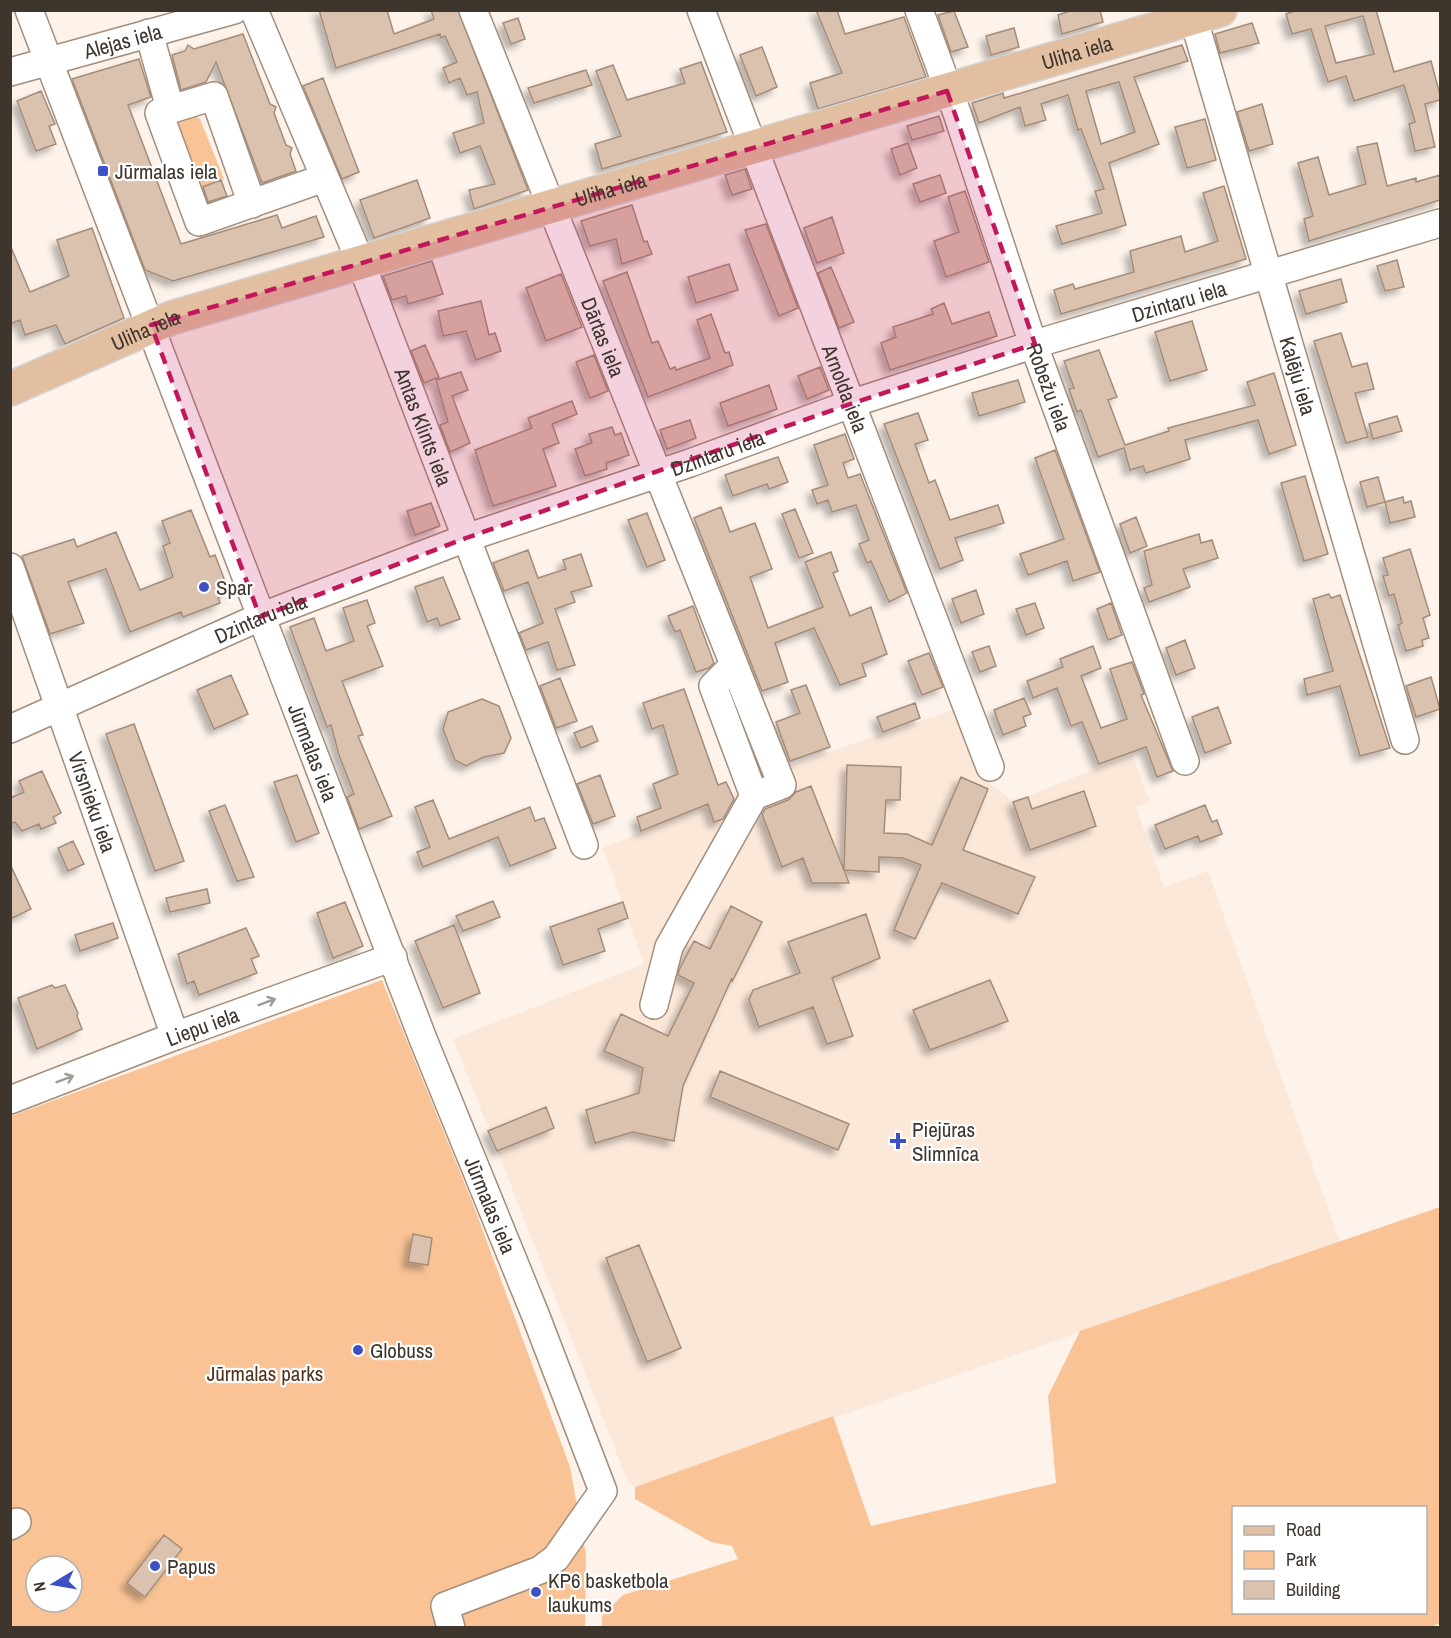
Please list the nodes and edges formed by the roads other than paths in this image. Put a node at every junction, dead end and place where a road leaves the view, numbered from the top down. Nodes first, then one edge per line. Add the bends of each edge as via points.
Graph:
1 (29, 10) edge
2 (234, 10) edge
3 (254, 10) edge
4 (473, 10) edge
5 (701, 10) edge
6 (919, 10) edge
7 (1202, 13) edge
8 (150, 33) junction
9 (50, 62) junction
10 (10, 72) edge
11 (947, 91) junction
12 (170, 108) junction
13 (755, 147) junction
14 (324, 178) junction
15 (252, 204) junction
16 (550, 207) junction
17 (1440, 223) edge
18 (361, 263) junction
19 (1270, 273) junction
20 (151, 325) junction
21 (1035, 344) junction
22 (10, 389) edge
23 (853, 403) junction
24 (656, 474) junction
25 (466, 538) junction
26 (10, 567) edge
27 (260, 617) junction
28 (61, 706) junction
29 (10, 729) edge
30 (1405, 740) dead end
31 (1185, 761) dead end
32 (990, 767) dead end
33 (584, 845) dead end
34 (393, 957) junction
35 (654, 1005) dead end
36 (175, 1036) junction
37 (10, 1100) edge
38 (451, 1628) edge

1 - 9 street, Jūrmalas iela
2 - 8 street, Alejas iela
3 - 14 street, Antas Klints iela
4 - 16 street, Dārtas iela
5 - 13 street, Arnolda iela
6 - 11 street, Robežu iela
7 - 11 main road, Uliha iela
7 - 19 street, Kalēju iela
8 - 9 street, Alejas iela
8 - 12 street
9 - 10 street, Alejas iela
9 - 20 street, Jūrmalas iela
11 - 13 main road, Uliha iela
11 - 21 street, Robežu iela
12 - 15 street via 214,96
12 - 15 street via 159,113 199,222
13 - 16 main road, Uliha iela
13 - 23 street, Arnolda iela
14 - 15 street
14 - 18 street, Antas Klints iela
16 - 18 main road, Uliha iela
16 - 24 street, Dārtas iela
17 - 19 street, Dzintaru iela
18 - 20 main road, Uliha iela
18 - 25 street, Antas Klints iela
19 - 21 street, Dzintaru iela
19 - 30 street, Kalēju iela
20 - 22 main road, Uliha iela
20 - 27 street, Jūrmalas iela
21 - 23 street, Dzintaru iela
21 - 31 street, Robežu iela
23 - 24 street, Dzintaru iela
23 - 32 street, Arnolda iela
24 - 25 street, Dzintaru iela
24 - 35 street, Dārtas iela via 782,785 754,796 669,947
25 - 27 street, Dzintaru iela
25 - 33 street, Antas Klints iela
26 - 28 street, Virsnieku iela
27 - 28 street, Dzintaru iela
27 - 34 street, Jūrmalas iela
28 - 29 street, Dzintaru iela
28 - 36 street, Virsnieku iela
36 -> 34 street, Liepu iela
34 - 38 street, Jūrmalas iela via 603,1491 556,1558 540,1570 445,1606
37 -> 36 street, Liepu iela

